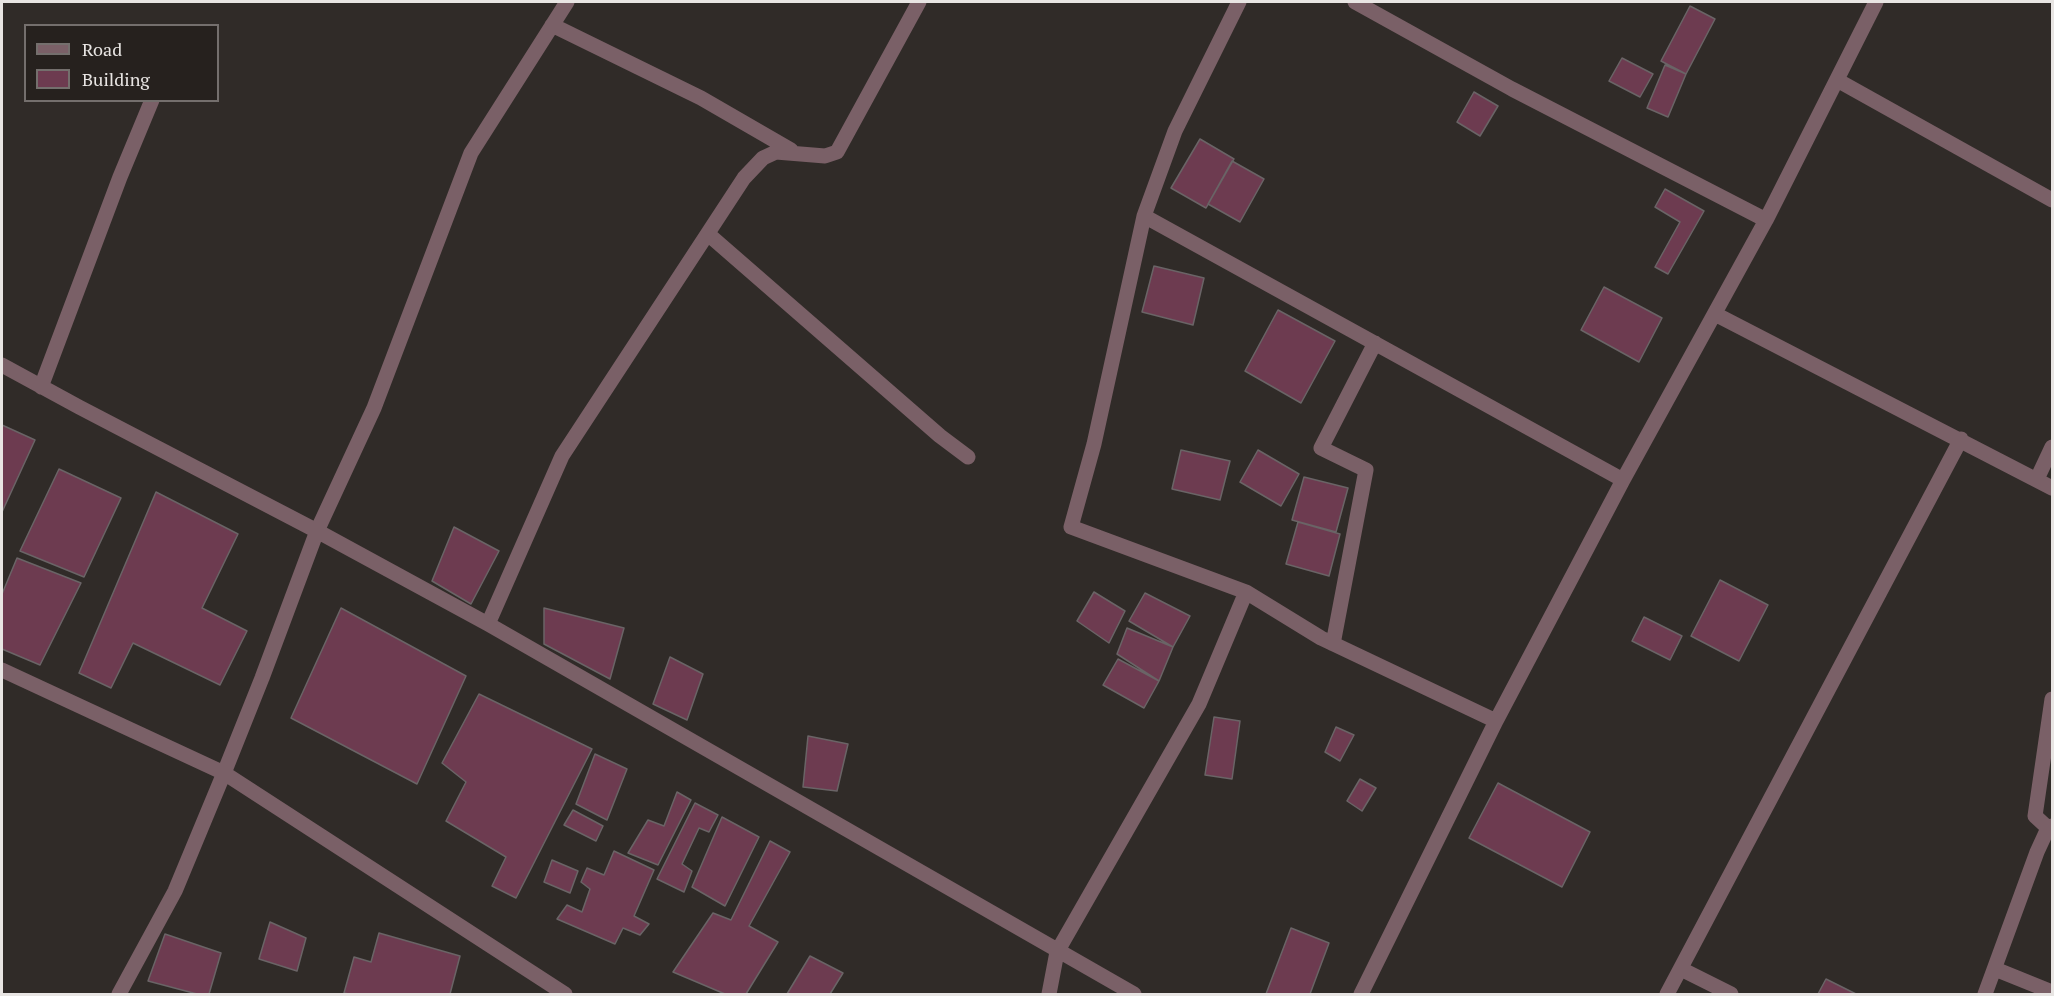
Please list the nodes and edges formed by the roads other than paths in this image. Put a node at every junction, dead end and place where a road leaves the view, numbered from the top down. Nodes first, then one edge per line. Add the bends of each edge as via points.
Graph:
1 (567, 2) edge
2 (919, 2) edge
3 (1239, 2) edge
4 (1355, 2) edge
5 (1876, 2) edge
6 (552, 25) junction
7 (1837, 80) junction
8 (151, 102) edge
9 (797, 154) junction
10 (2052, 200) edge
11 (1144, 216) junction
12 (1766, 220) junction
13 (708, 234) junction
14 (1715, 314) junction
15 (1375, 343) junction
16 (2, 365) edge
17 (41, 387) junction
18 (1961, 439) junction
19 (2052, 447) edge
20 (968, 457) dead end
21 (2037, 479) junction
22 (1623, 480) junction
23 (2052, 488) edge
24 (317, 531) junction
25 (1246, 592) junction
26 (489, 624) junction
27 (1333, 644) junction
28 (2, 670) edge
29 (2052, 699) edge
30 (1496, 721) junction
31 (224, 773) junction
32 (2050, 827) edge
33 (1057, 952) junction
34 (1681, 969) junction
35 (1995, 969) junction
36 (2052, 992) edge
37 (118, 994) edge
38 (565, 994) edge
39 (1049, 994) edge
40 (1134, 994) edge
41 (1362, 994) edge
42 (1666, 994) edge
43 (1731, 994) edge
44 (1985, 994) edge

1 - 6 street
2 - 9 street via 837,152 825,156
3 - 11 street via 1175,131
4 - 12 street via 1512,89
5 - 7 street
6 - 9 street via 701,99
6 - 24 street via 471,153 374,408
7 - 10 street
7 - 12 street
8 - 17 street
9 - 13 street via 776,152 763,158 744,178
11 - 15 street
11 - 25 street via 1094,444 1071,527
12 - 14 street
13 - 20 street
13 - 26 street via 562,456
14 - 18 street
14 - 22 street
15 - 22 street
15 - 27 street via 1321,448 1366,470
16 - 17 street
17 - 24 street
18 - 21 street
18 - 34 street
19 - 21 street
21 - 23 street
22 - 30 street
24 - 26 street
24 - 31 street
25 - 27 street
25 - 33 street via 1199,704
26 - 33 street
27 - 30 street
28 - 31 street
29 - 32 street via 2035,816
30 - 41 street
31 - 37 street via 175,891
31 - 38 street
32 - 35 street via 2037,852
33 - 39 street
33 - 40 street
34 - 42 street
34 - 43 street
35 - 36 street
35 - 44 street

